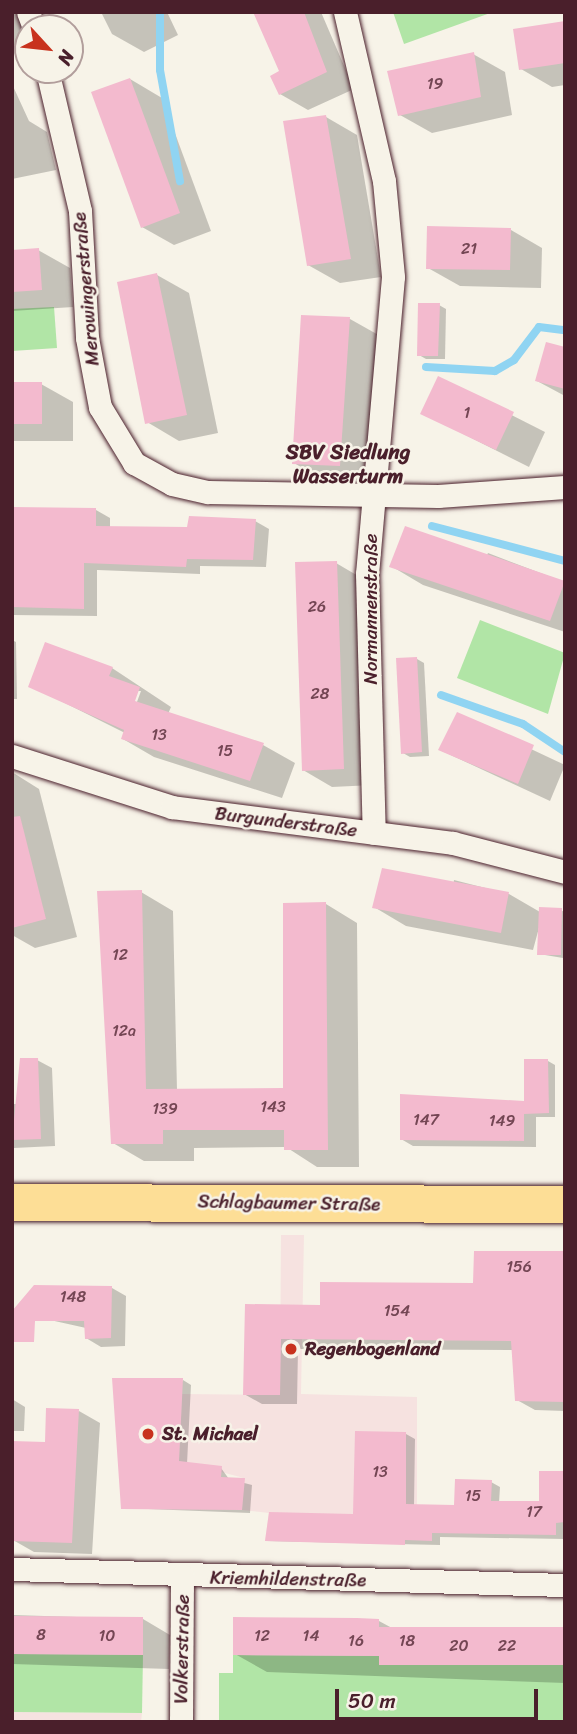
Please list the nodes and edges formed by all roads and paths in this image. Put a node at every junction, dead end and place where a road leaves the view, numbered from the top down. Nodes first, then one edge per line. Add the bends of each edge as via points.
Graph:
1 (345, 12) edge
2 (50, 84) edge
3 (565, 487) edge
4 (374, 496) junction
5 (12, 756) edge
6 (374, 833) junction
7 (565, 872) edge
8 (12, 1202) edge
9 (565, 1204) edge
10 (12, 1569) edge
11 (182, 1576) junction
12 (565, 1585) edge
13 (181, 1722) edge

1 - 4 street, Normannenstraße via 384,181 393,277
2 - 4 street, Merowingerstraße via 80,211 87,338 100,407 134,463 172,484 208,492
3 - 4 street, Merowingerstraße
4 - 6 street, Normannenstraße via 367,574
5 - 6 street, Burgunderstraße via 173,807
6 - 7 street, Burgunderstraße via 453,843
8 - 9 main road, Schlagbaumer Straße
10 - 11 street, Kriemhildenstraße
11 - 12 street, Kriemhildenstraße
11 - 13 street, Volkerstraße

